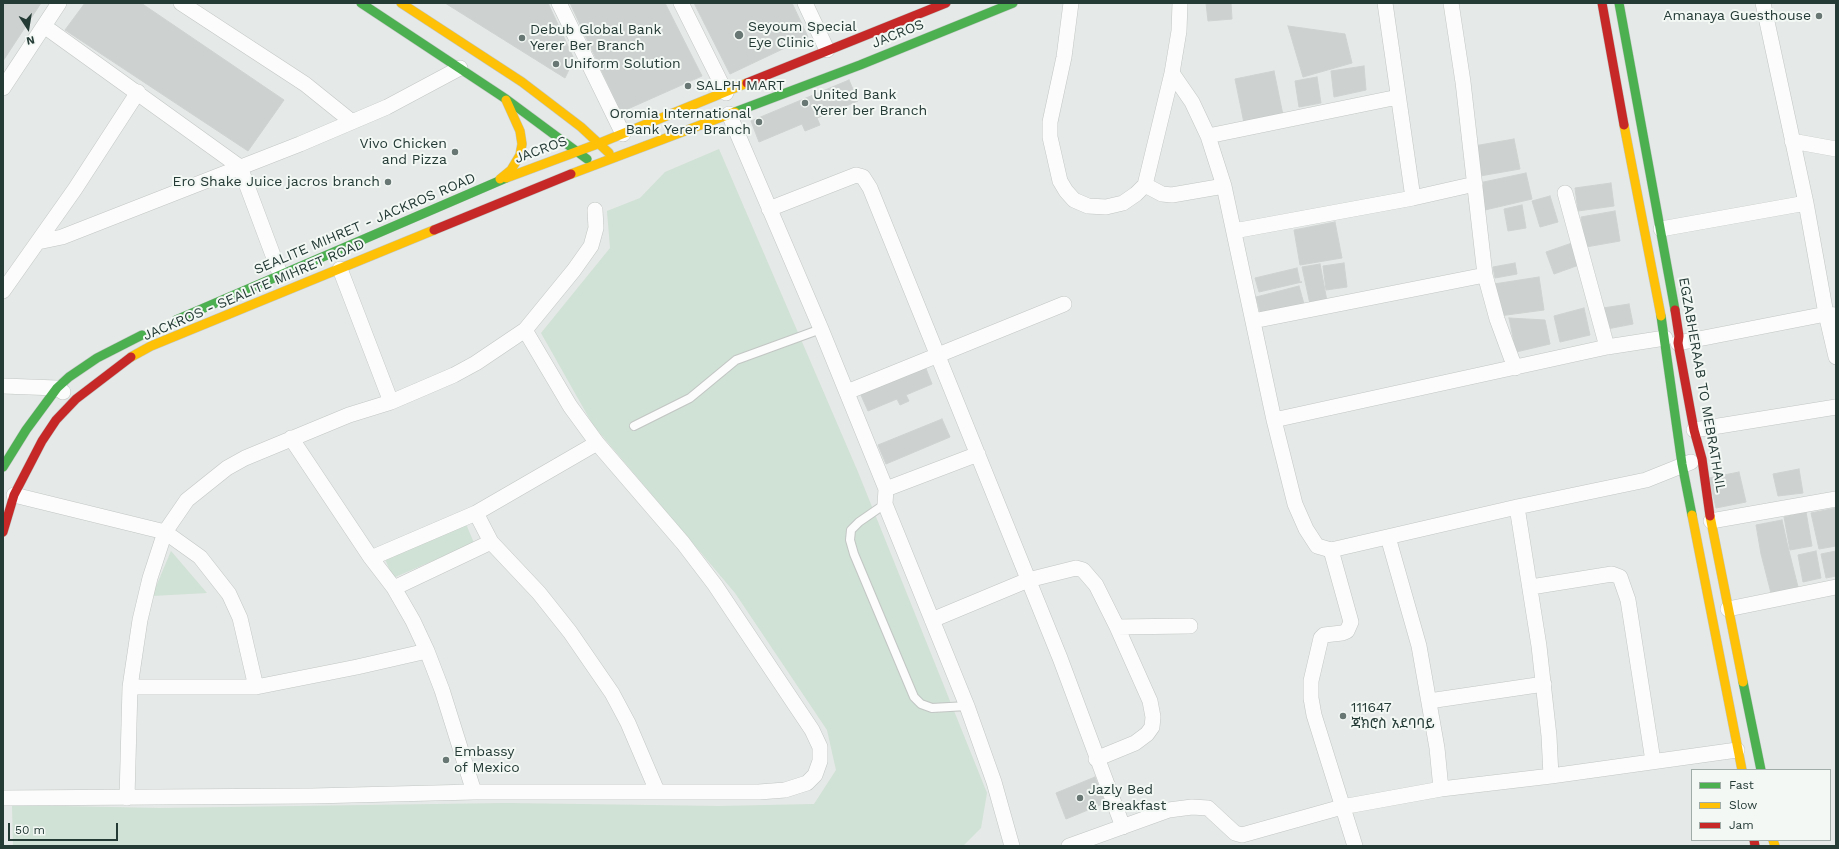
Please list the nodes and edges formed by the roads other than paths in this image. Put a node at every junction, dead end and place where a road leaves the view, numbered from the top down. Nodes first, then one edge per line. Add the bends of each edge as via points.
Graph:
1 (59, 3) edge
2 (181, 3) edge
3 (360, 3) edge
4 (401, 3) edge
5 (559, 3) edge
6 (681, 3) edge
7 (805, 3) edge
8 (946, 3) edge
9 (1013, 3) edge
10 (1071, 3) edge
11 (1180, 3) edge
12 (1385, 3) edge
13 (1451, 3) edge
14 (1602, 3) edge
15 (1619, 3) edge
16 (1763, 3) edge
17 (44, 26) junction
18 (827, 50) junction
19 (460, 68) junction
20 (1172, 73) junction
21 (3, 88) edge
22 (138, 92) junction
23 (726, 93) junction
24 (1398, 97) junction
25 (506, 99) junction
26 (729, 114) junction
27 (351, 121) junction
28 (623, 134) junction
29 (1208, 136) junction
30 (1792, 141) junction
31 (600, 143) junction
32 (1836, 149) edge
33 (578, 152) junction
34 (613, 157) junction
35 (595, 164) junction
36 (240, 167) junction
37 (1474, 184) junction
38 (493, 185) junction
39 (1145, 185) junction
40 (1224, 186) junction
41 (1565, 193) dead end
42 (1413, 198) junction
43 (1806, 203) junction
44 (769, 209) junction
45 (595, 210) dead end
46 (1661, 229) junction
47 (1234, 231) junction
48 (38, 242) junction
49 (340, 269) junction
50 (280, 274) junction
51 (1485, 275) junction
52 (3, 291) edge
53 (1064, 304) dead end
54 (1831, 314) edge
55 (1253, 321) junction
56 (169, 323) dead end
57 (821, 329) junction
58 (525, 330) junction
59 (149, 332) dead end
60 (1671, 341) junction
61 (1607, 347) junction
62 (938, 354) junction
63 (1836, 357) edge
64 (1515, 368) junction
65 (3, 386) edge
66 (57, 388) junction
67 (847, 392) junction
68 (76, 399) junction
69 (391, 402) junction
70 (1836, 407) edge
71 (1274, 420) junction
72 (634, 426) dead end
73 (1694, 430) junction
74 (291, 438) junction
75 (597, 443) junction
76 (978, 454) junction
77 (1702, 459) junction
78 (1682, 464) junction
79 (3, 467) edge
80 (14, 495) junction
81 (885, 496) junction
82 (1836, 499) edge
83 (1517, 507) junction
84 (476, 513) junction
85 (1711, 521) junction
86 (3, 532) edge
87 (165, 532) junction
88 (1388, 537) junction
89 (491, 542) junction
90 (1331, 550) junction
91 (371, 558) junction
92 (1028, 580) junction
93 (1531, 587) junction
94 (1836, 587) edge
95 (394, 588) junction
96 (1728, 609) junction
97 (932, 620) junction
98 (1190, 626) dead end
99 (1117, 627) junction
100 (428, 651) junction
101 (1544, 684) junction
102 (130, 686) junction
103 (256, 686) junction
104 (1429, 701) junction
105 (967, 706) junction
106 (1738, 750) junction
107 (1096, 759) junction
108 (1653, 761) junction
109 (1742, 769) edge
110 (1761, 769) edge
111 (1551, 776) junction
112 (1441, 789) junction
113 (657, 791) junction
114 (474, 792) junction
115 (3, 798) edge
116 (127, 798) junction
117 (1342, 806) junction
118 (1123, 827) junction
119 (1012, 846) edge
120 (1069, 846) edge
121 (1355, 846) edge

1 - 17 street
2 - 27 street via 305,84
3 - 19 main road
4 - 31 main road via 522,82
5 - 28 street
6 - 23 street
7 - 18 street
8 - 18 main road, JACROS
9 - 26 main road, JACROS via 853,68
10 - 39 street via 1064,56 1050,122 1050,137 1060,181 1074,200 1088,206 1123,203
11 - 20 street via 1180,31
12 - 24 street
13 - 37 street
14 - 60 main road via 1635,186
15 - 46 main road, EGZABHERAAB TO MEBRATHAIL
16 - 30 street
17 - 21 street
17 - 22 street
18 - 23 main road, JACROS
19 - 25 main road
19 - 27 street via 387,107
20 - 29 street via 1192,102
20 - 39 street
22 - 36 street
22 - 48 street
23 - 28 main road, JACROS
24 - 29 street
24 - 42 street
25 - 33 main road
25 - 38 main road via 520,131 522,144 520,155 511,170
26 - 34 main road, JACROS
26 - 44 street
27 - 36 street
28 - 31 main road, JACROS
29 - 40 street
30 - 32 street
30 - 43 street
31 - 33 main road, JACROS
31 - 34 main road
33 - 35 main road
33 - 38 main road, JACROS
34 - 35 main road, JACROS
35 - 49 main road, JACKROS - SEALITE MIHRET ROAD
36 - 48 street via 62,237
36 - 50 street
37 - 42 street
37 - 51 street
38 - 50 main road, SEALITE MIHRET - JACKROS ROAD
39 - 40 street via 1162,194 1172,195
40 - 47 street
41 - 61 street
42 - 47 street
43 - 46 street
43 - 54 street
44 - 57 street
44 - 62 street via 856,175 863,177 870,188
45 - 58 street via 596,228 591,246
46 - 60 main road, EGZABHERAAB TO MEBRATHAIL via 1679,336
47 - 55 street
48 - 52 street
49 - 68 main road, JACKROS - SEALITE MIHRET ROAD via 151,346 126,360
49 - 69 street
50 - 56 main road, SEALITE MIHRET - JACKROS ROAD
51 - 55 street
51 - 64 street via 1497,319
53 - 62 street
54 - 60 street
54 - 63 street
55 - 71 street
57 - 67 street
57 - 72 lane via 736,360 690,398
58 - 69 street via 460,372
58 - 75 street via 570,406
59 - 66 main road via 97,358
60 - 61 street
60 - 73 main road, EGZABHERAAB TO MEBRATHAIL
60 - 78 main road
61 - 64 street
62 - 67 street
62 - 76 street
64 - 71 street
65 - 66 street
66 - 68 street
66 - 79 main road
67 - 81 street
68 - 80 main road, JACKROS - SEALITE MIHRET ROAD via 56,420 42,441
69 - 74 street via 348,415
70 - 73 street
71 - 90 street via 1295,504 1317,546
73 - 77 main road, EGZABHERAAB TO MEBRATHAIL
74 - 87 street via 227,468 210,480 187,500
74 - 91 street
75 - 84 street
75 - 113 street via 683,543 715,585 812,730 820,747 820,761 815,775 807,783 785,790
76 - 81 street
76 - 92 street
77 - 78 street
77 - 85 main road, EGZABHERAAB TO MEBRATHAIL
78 - 83 street via 1646,480
78 - 106 main road
80 - 86 main road, JACKROS - SEALITE MIHRET ROAD
80 - 87 street
81 - 97 street via 905,556
81 - 105 lane via 851,530 850,540 854,554 914,697 920,704 932,708
82 - 85 street
83 - 88 street
83 - 93 street
84 - 89 street
84 - 91 street
85 - 96 main road, EGZABHERAAB TO MEBRATHAIL
87 - 102 street via 140,620
87 - 103 street via 200,557 229,594 240,618
88 - 90 street
88 - 104 street via 1419,646
89 - 95 street
89 - 113 street via 557,615 612,693 628,723
90 - 117 street via 1350,622 1347,631 1324,635 1321,638 1311,698
91 - 95 street
92 - 97 street
92 - 99 street via 1069,570 1083,570 1096,586
92 - 107 street via 1060,658
93 - 101 street
93 - 108 street via 1612,574 1620,577 1628,600
94 - 96 street
95 - 100 street
96 - 110 main road, EGZABHERAAB TO MEBRATHAIL
97 - 105 street
98 - 99 street
99 - 107 street via 1150,702 1152,727 1134,743
100 - 103 street
100 - 114 street
101 - 104 street
101 - 111 street
102 - 103 street
102 - 116 street
104 - 112 street
105 - 119 street via 994,782
106 - 108 street
106 - 109 main road
107 - 118 street
108 - 111 street
111 - 112 street
112 - 117 street
113 - 114 street
114 - 116 street
115 - 116 street
117 - 118 street via 1242,835 1235,833 1208,808 1169,810
117 - 121 street
118 - 120 street

